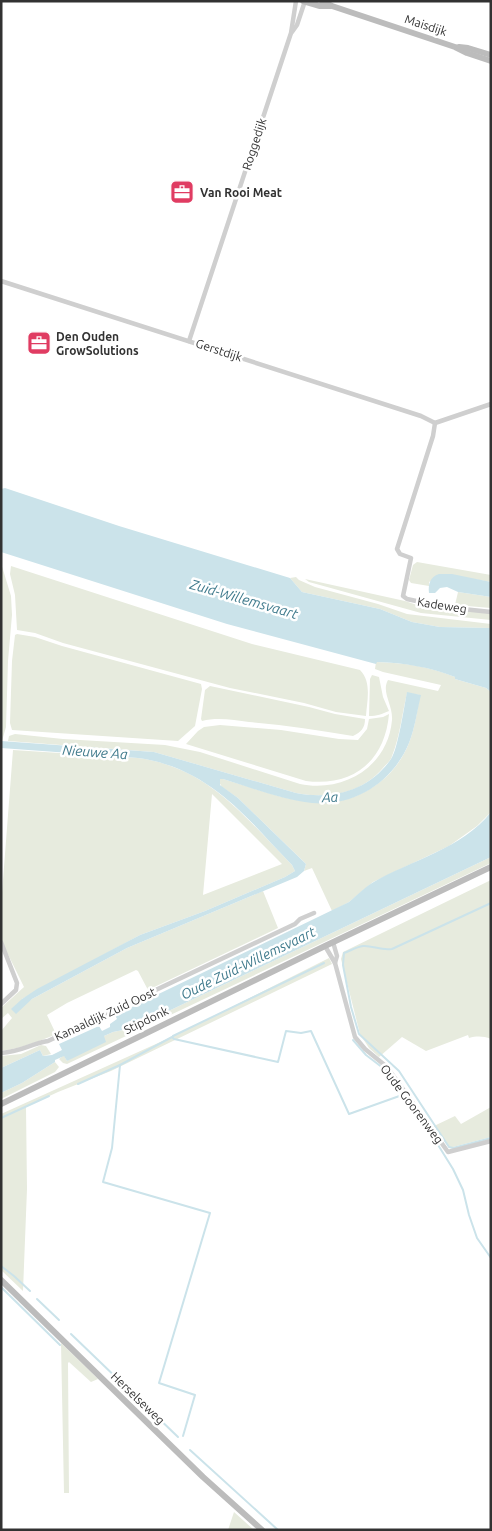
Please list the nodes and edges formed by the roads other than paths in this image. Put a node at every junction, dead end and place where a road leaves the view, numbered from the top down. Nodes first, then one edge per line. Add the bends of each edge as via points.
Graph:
1 (296, 1) edge
2 (322, 1) edge
3 (304, 2) edge
4 (332, 6) junction
5 (291, 33) junction
6 (455, 47) junction
7 (491, 55) edge
8 (491, 61) edge
9 (1, 281) edge
10 (190, 341) junction
11 (491, 404) edge
12 (435, 423) junction
13 (491, 612) edge
14 (491, 867) edge
15 (314, 913) dead end
16 (1, 942) edge
17 (333, 942) junction
18 (325, 946) junction
19 (335, 963) junction
20 (1, 1004) edge
21 (1, 1053) edge
22 (1, 1104) edge
23 (491, 1141) edge
24 (1, 1280) edge
25 (262, 1530) edge

1 - 5 street, Roggedijk
2 - 4 street, Maisdijk
3 - 4 street, Maisdijk
3 - 5 street, Roggedijk
4 - 6 street, Maisdijk
5 - 10 street, Roggedijk
6 - 7 street, Maisdijk
6 - 8 street, Maisdijk
9 - 10 street, Gerstdijk
10 - 12 street, Gerstdijk
11 - 12 street
12 - 13 street, Kadeweg via 396,549 411,558 403,596 444,607
14 - 17 street, Stipdonk
15 - 21 street, Kanaaldijk Zuid Oost via 48,1041 18,1052
16 - 20 street via 18,983 16,990
17 - 18 street, Stipdonk
17 - 19 street, Oude Goorenweg
18 - 19 street, Oude Goorenweg
18 - 22 street, Stipdonk
19 - 23 street, Oude Goorenweg via 355,1037 387,1067 448,1152
24 - 25 street, Herselseweg via 203,1477

